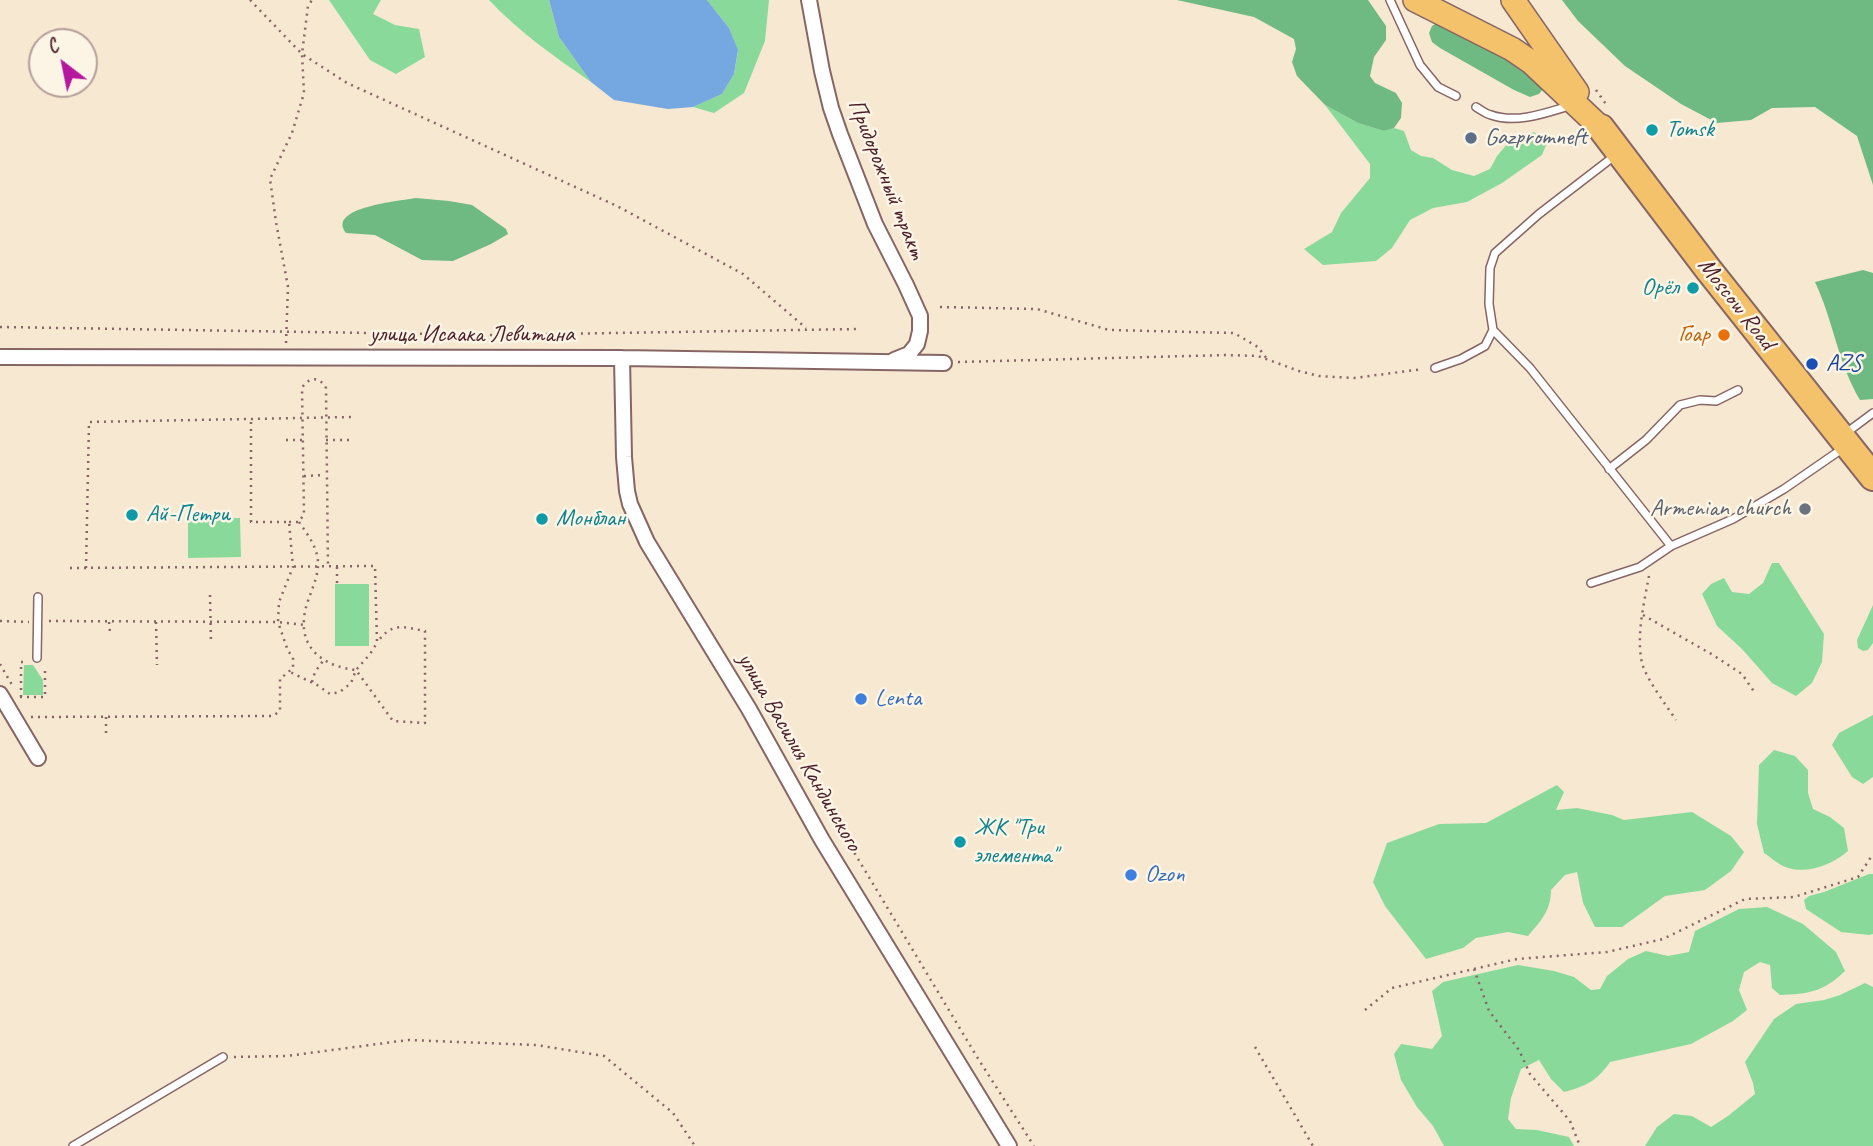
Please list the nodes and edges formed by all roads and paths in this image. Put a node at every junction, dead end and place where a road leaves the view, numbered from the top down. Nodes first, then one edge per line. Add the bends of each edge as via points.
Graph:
1 (250, 0) edge
2 (312, 0) edge
3 (809, 0) edge
4 (1390, 0) edge
5 (1415, 0) edge
6 (1513, 0) edge
7 (302, 54) junction
8 (1456, 96) dead end
9 (1575, 104) junction
10 (1476, 107) dead end
11 (1601, 128) junction
12 (1620, 152) junction
13 (940, 307) dead end
14 (0, 327) edge
15 (857, 329) dead end
16 (808, 330) junction
17 (1493, 330) junction
18 (286, 331) junction
19 (0, 356) edge
20 (286, 357) junction
21 (622, 358) junction
22 (1267, 359) junction
23 (893, 361) junction
24 (944, 363) joint
25 (1436, 368) joint
26 (1738, 390) dead end
27 (1873, 413) edge
28 (303, 417) junction
29 (353, 417) dead end
30 (251, 418) junction
31 (326, 418) junction
32 (286, 440) dead end
33 (303, 440) junction
34 (326, 440) junction
35 (353, 440) dead end
36 (1844, 442) junction
37 (1609, 469) junction
38 (326, 475) junction
39 (304, 476) junction
40 (1873, 477) edge
41 (289, 522) junction
42 (299, 522) junction
43 (1671, 546) junction
44 (1652, 559) junction
45 (337, 566) junction
46 (293, 567) junction
47 (318, 567) junction
48 (328, 567) junction
49 (70, 568) dead end
50 (86, 568) junction
51 (1591, 583) dead end
52 (337, 584) dead end
53 (210, 595) dead end
54 (38, 597) dead end
55 (1643, 615) junction
56 (0, 621) edge
57 (38, 622) junction
58 (109, 622) junction
59 (156, 622) junction
60 (211, 622) junction
61 (278, 622) junction
62 (304, 625) junction
63 (110, 633) dead end
64 (211, 643) dead end
65 (377, 643) junction
66 (35, 660) joint
67 (323, 661) junction
68 (45, 662) dead end
69 (0, 664) edge
70 (157, 665) dead end
71 (356, 670) junction
72 (290, 672) junction
73 (312, 682) junction
74 (0, 694) edge
75 (1755, 694) dead end
76 (22, 697) junction
77 (31, 717) dead end
78 (106, 717) junction
79 (1676, 720) dead end
80 (106, 733) dead end
81 (38, 758) dead end
82 (840, 830) dead end
83 (1873, 854) edge
84 (1474, 969) junction
85 (1365, 1010) dead end
86 (1255, 1047) dead end
87 (223, 1057) joint
88 (73, 1146) edge
89 (695, 1146) edge
90 (1009, 1146) edge
91 (1034, 1146) edge
92 (1313, 1146) edge
93 (1580, 1146) edge

1 - 7 path
2 - 7 path
3 - 23 street, Придорожный тракт via 835,121 875,224 920,316 917,344 909,354
4 - 8 lane via 1420,65 1438,87
5 - 9 main road via 1512,49
6 - 11 main road
7 - 16 path via 347,83 617,206 743,274
7 - 18 path via 304,93 270,180 288,287
9 - 10 lane via 1518,118 1492,116
9 - 11 main road
11 - 12 highway, Moscow Road
12 - 17 lane via 1495,253 1489,304
12 - 36 highway, Moscow Road
13 - 22 path via 1037,309 1109,330 1234,333 1258,347
14 - 18 path
15 - 16 path
16 - 18 path via 494,335
17 - 25 lane via 1485,346
17 - 37 lane via 1530,368
18 - 20 path
19 - 20 street, улица Исаака Левитана
20 - 21 street, улица Исаака Левитана
21 - 23 street, улица Исаака Левитана
21 - 90 street, улица Василия Кандинского via 624,457 636,520 822,840
22 - 24 path via 1227,355
22 - 25 path via 1319,376 1354,378
23 - 24 street, улица Исаака Левитана
26 - 37 lane via 1716,401 1680,405
27 - 36 lane
28 - 30 path
28 - 31 path
28 - 31 path via 302,388 315,379 326,388
28 - 33 path
29 - 31 path
30 - 41 path via 251,522
30 - 50 path via 89,422
31 - 34 path
32 - 33 path
33 - 39 path
34 - 35 path
34 - 38 path
36 - 40 highway, Moscow Road
36 - 43 lane via 1784,489 1733,519
37 - 43 lane
38 - 39 path
38 - 48 path
39 - 42 path via 304,514
41 - 42 path
41 - 46 path
42 - 47 path via 312,540
43 - 44 lane
44 - 51 lane
44 - 55 path
45 - 48 path
45 - 52 path
45 - 65 path via 375,566
46 - 47 path
46 - 50 path
46 - 61 path via 279,601
47 - 48 path
47 - 62 path
49 - 50 path
53 - 60 path
54 - 57 lane
55 - 75 path via 1742,674
55 - 79 path via 1643,665
56 - 57 path
57 - 58 path
57 - 66 lane
58 - 59 path
58 - 63 path
59 - 60 path
59 - 70 path
60 - 61 path
60 - 64 path
61 - 62 path
61 - 72 path via 293,657
62 - 67 path
65 - 71 path
65 - 71 path via 396,627 425,631 425,723 393,721
66 - 76 path via 21,662
67 - 71 path
67 - 73 path
68 - 76 path via 45,697
69 - 76 path
71 - 73 path via 351,683 340,692 330,694
72 - 73 path
72 - 78 path via 280,679 281,706 273,716
74 - 81 street
77 - 78 path
78 - 80 path
82 - 91 path
83 - 84 path via 1858,877 1794,897 1745,899 1663,939 1607,952 1517,959
84 - 85 path via 1392,988
84 - 93 path via 1489,1011 1520,1050 1530,1074 1570,1121
86 - 92 path
87 - 88 lane
87 - 89 path via 287,1056 408,1040 536,1045 604,1056 673,1113

